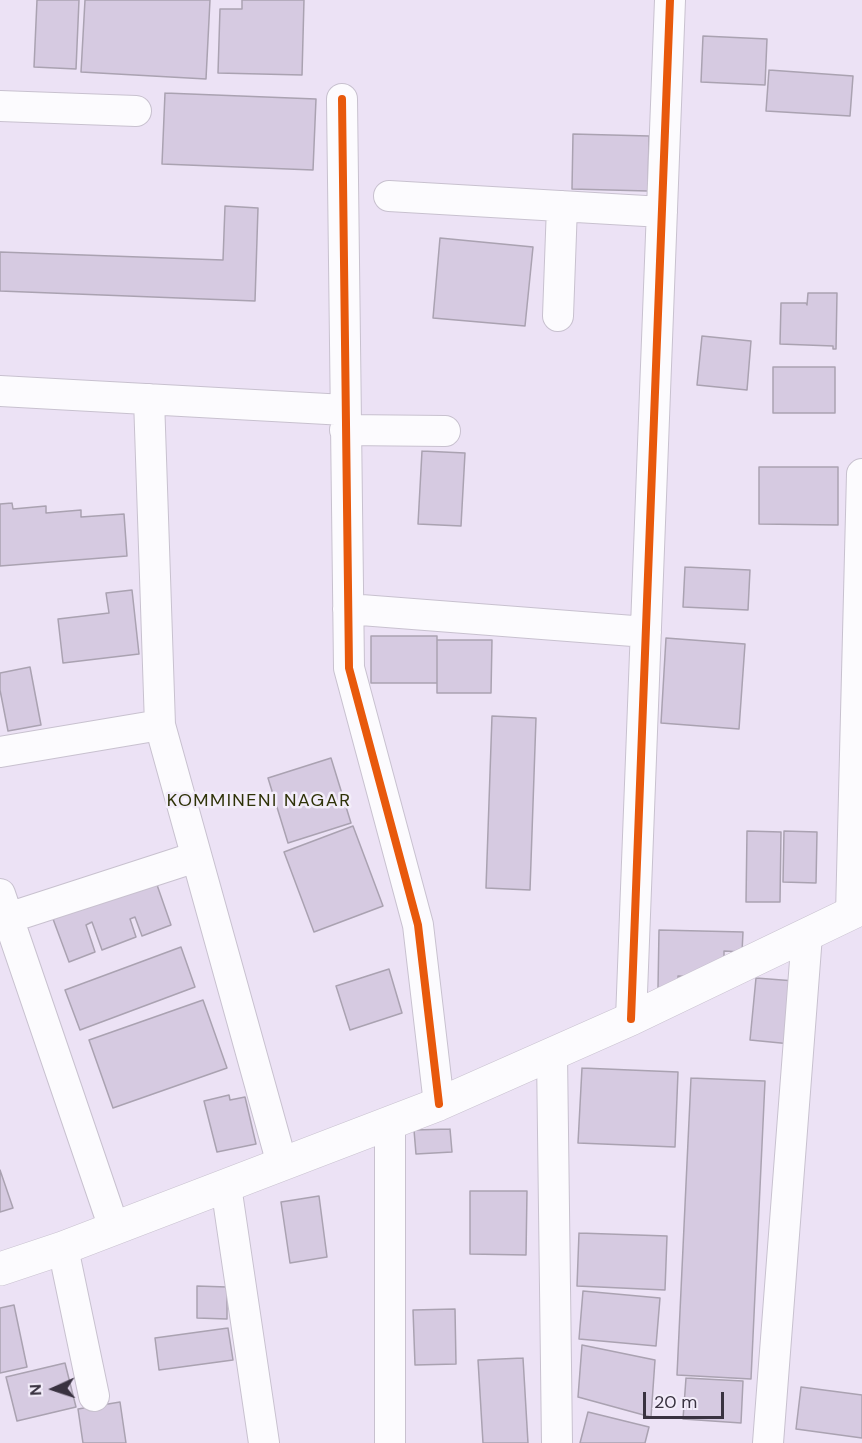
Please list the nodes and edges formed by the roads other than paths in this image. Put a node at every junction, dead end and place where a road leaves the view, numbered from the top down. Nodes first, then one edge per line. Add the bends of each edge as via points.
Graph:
1 (670, 0) edge
2 (342, 99) dead end
3 (0, 106) edge
4 (136, 111) dead end
5 (389, 196) dead end
6 (562, 206) junction
7 (662, 212) junction
8 (558, 316) dead end
9 (0, 391) edge
10 (149, 399) junction
11 (345, 420) junction
12 (445, 431) dead end
13 (862, 474) edge
14 (348, 609) junction
15 (646, 632) junction
16 (160, 725) junction
17 (0, 752) edge
18 (196, 857) junction
19 (4, 906) edge
20 (856, 911) edge
21 (807, 935) junction
22 (631, 1019) junction
23 (552, 1054) junction
24 (439, 1104) junction
25 (390, 1123) junction
26 (282, 1164) junction
27 (226, 1185) junction
28 (114, 1228) junction
29 (63, 1248) junction
30 (0, 1269) edge
31 (94, 1396) dead end
32 (264, 1443) edge
33 (390, 1443) edge
34 (557, 1443) edge
35 (768, 1443) edge

1 - 7 street
2 - 11 street
3 - 4 street
5 - 6 street
6 - 7 street
6 - 8 street
7 - 15 street
9 - 10 street
10 - 11 street
10 - 16 street
11 - 12 street
11 - 14 street
13 - 20 street
14 - 15 street
14 - 24 street via 349,668 418,925
15 - 22 street
16 - 17 street
16 - 18 street
18 - 19 street
18 - 26 street
19 - 28 street
20 - 21 street
21 - 22 street
21 - 35 street
22 - 23 street
23 - 24 street
23 - 34 street
24 - 25 street
25 - 26 street
25 - 33 street
26 - 27 street
27 - 28 street
27 - 32 street
28 - 29 street
29 - 30 street
29 - 31 street

